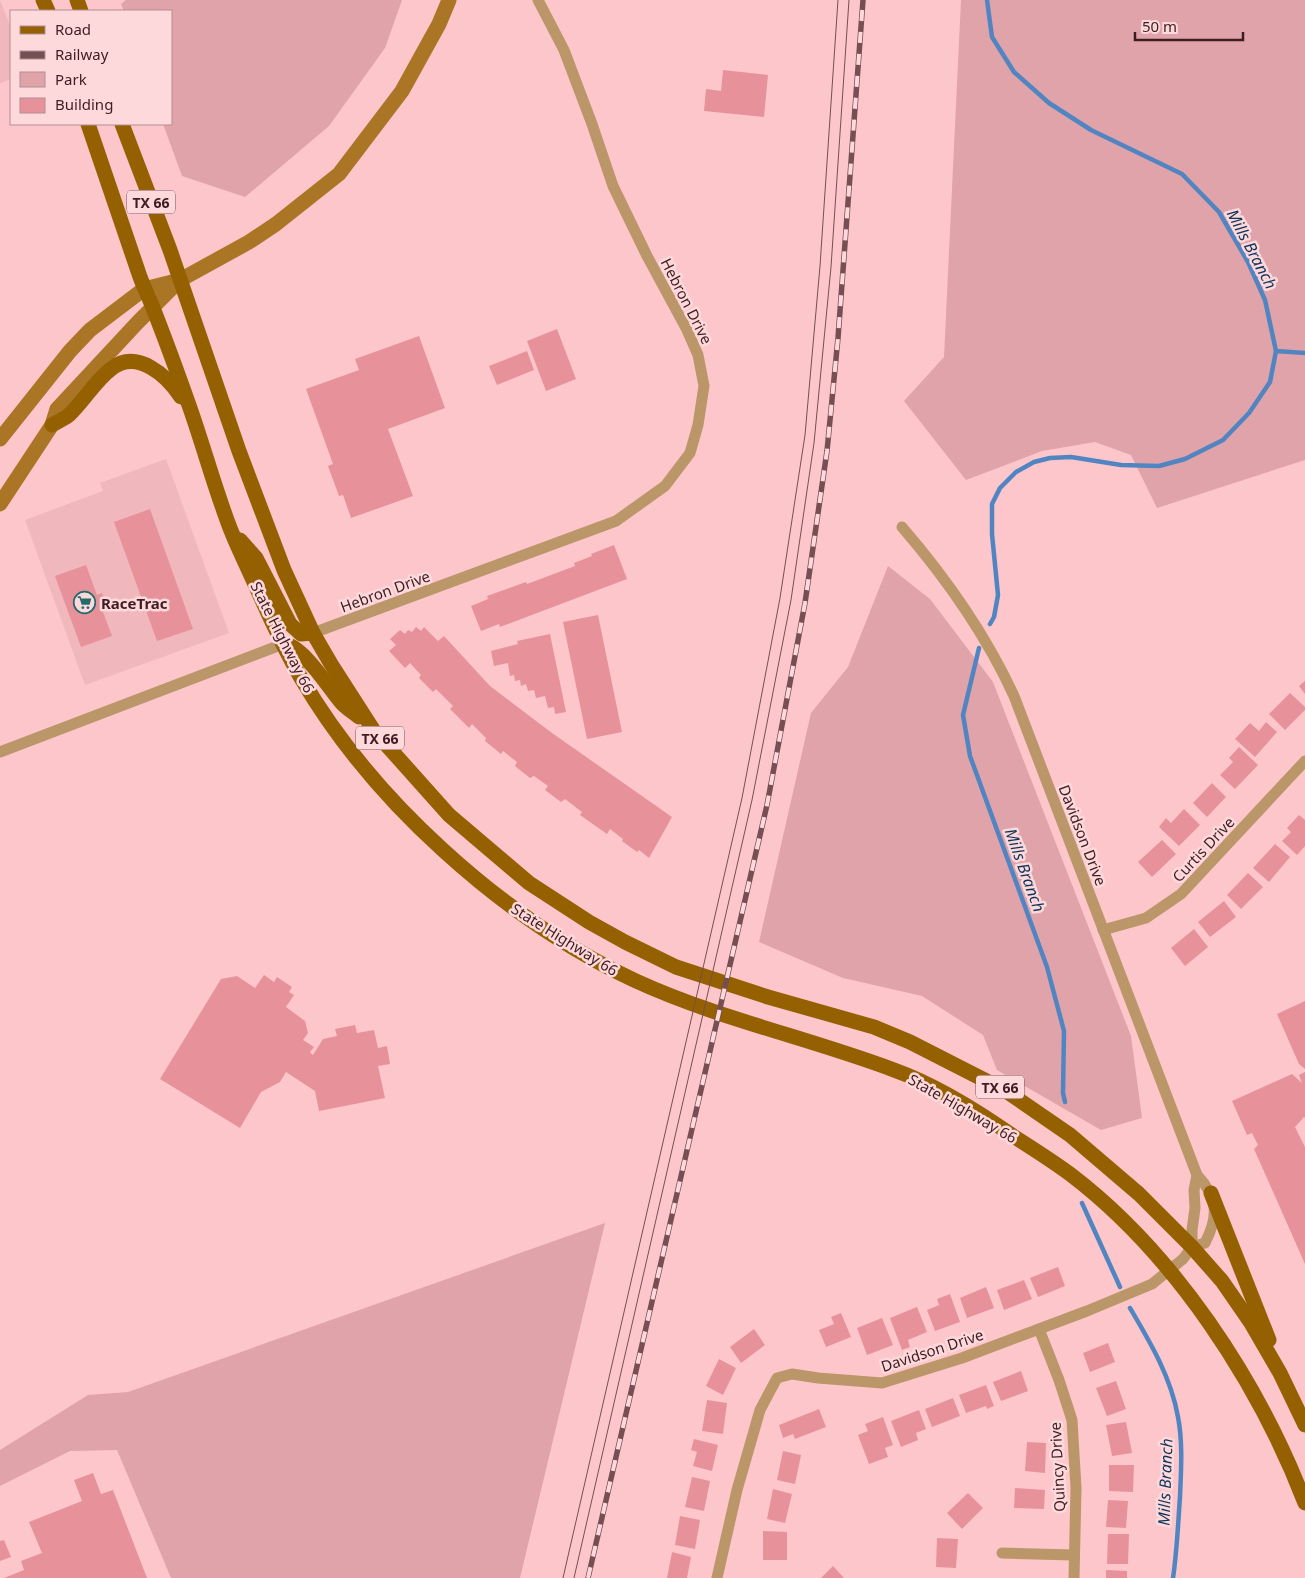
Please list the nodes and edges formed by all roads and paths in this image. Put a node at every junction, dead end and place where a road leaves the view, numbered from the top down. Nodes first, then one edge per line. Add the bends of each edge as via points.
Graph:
1 (449, 0) edge
2 (538, 0) edge
3 (88, 125) edge
4 (122, 125) edge
5 (180, 280) junction
6 (144, 289) junction
7 (153, 308) junction
8 (192, 412) junction
9 (52, 425) junction
10 (0, 440) edge
11 (0, 504) edge
12 (902, 527) dead end
13 (230, 529) junction
14 (313, 633) junction
15 (283, 644) junction
16 (372, 727) junction
17 (0, 752) edge
18 (1305, 761) edge
19 (1103, 930) junction
20 (1197, 1175) junction
21 (1211, 1193) junction
22 (1192, 1247) junction
23 (1170, 1271) junction
24 (1039, 1329) junction
25 (1296, 1406) junction
26 (1305, 1426) edge
27 (1305, 1503) edge
28 (1002, 1553) dead end
29 (1074, 1555) junction
30 (717, 1578) edge
31 (1074, 1578) edge

1 - 5 main road via 440,24 402,91 339,174 276,224
2 - 14 street, Hebron Drive via 564,50 613,186 698,355 704,386 690,453 665,486 616,521
3 - 6 main road, State Highway 66 / TX 66
4 - 5 main road, State Highway 66 / TX 66
5 - 6 main road
5 - 7 main road
5 - 14 main road, State Highway 66 / TX 66 via 266,524
6 - 7 main road, State Highway 66 / TX 66
6 - 10 main road via 77,344
7 - 8 main road, State Highway 66 / TX 66
7 - 9 main road via 57,409
8 - 9 main road via 175,388 158,372 140,362 122,362 111,368 68,416
8 - 13 main road, State Highway 66 / TX 66
9 - 11 main road
12 - 19 street, Davidson Drive via 959,599 1003,671
13 - 14 main road via 256,558 290,624 300,634
13 - 15 main road, State Highway 66 / TX 66
14 - 16 main road, State Highway 66 / TX 66
15 - 16 main road via 301,653 343,704
15 - 17 street
15 - 23 main road, State Highway 66 / TX 66 via 327,718 385,790 444,851 512,908 572,947 636,982 763,1028 898,1071 932,1087 987,1118 1071,1175 1120,1217
16 - 22 main road, State Highway 66 / TX 66 via 449,815 529,883 589,922 676,967 874,1027 946,1058 1006,1090 1105,1163
18 - 19 street, Curtis Drive via 1182,894 1146,918
19 - 20 street, Davidson Drive
20 - 21 street, Davidson Drive
20 - 22 street, Davidson Drive
21 - 22 street, Davidson Drive via 1215,1216 1210,1232 1205,1243
21 - 25 main road
22 - 23 street, Davidson Drive
22 - 25 main road, State Highway 66 / TX 66 via 1222,1281 1251,1323
23 - 24 street, Davidson Drive via 1152,1284
23 - 27 main road, State Highway 66 / TX 66 via 1248,1381 1278,1438
24 - 29 street, Quincy Drive via 1072,1420 1076,1488
24 - 30 street, Davidson Drive via 882,1383 792,1374 776,1378 760,1410
25 - 26 main road, State Highway 66 / TX 66
28 - 29 street
29 - 31 street, Quincy Drive

